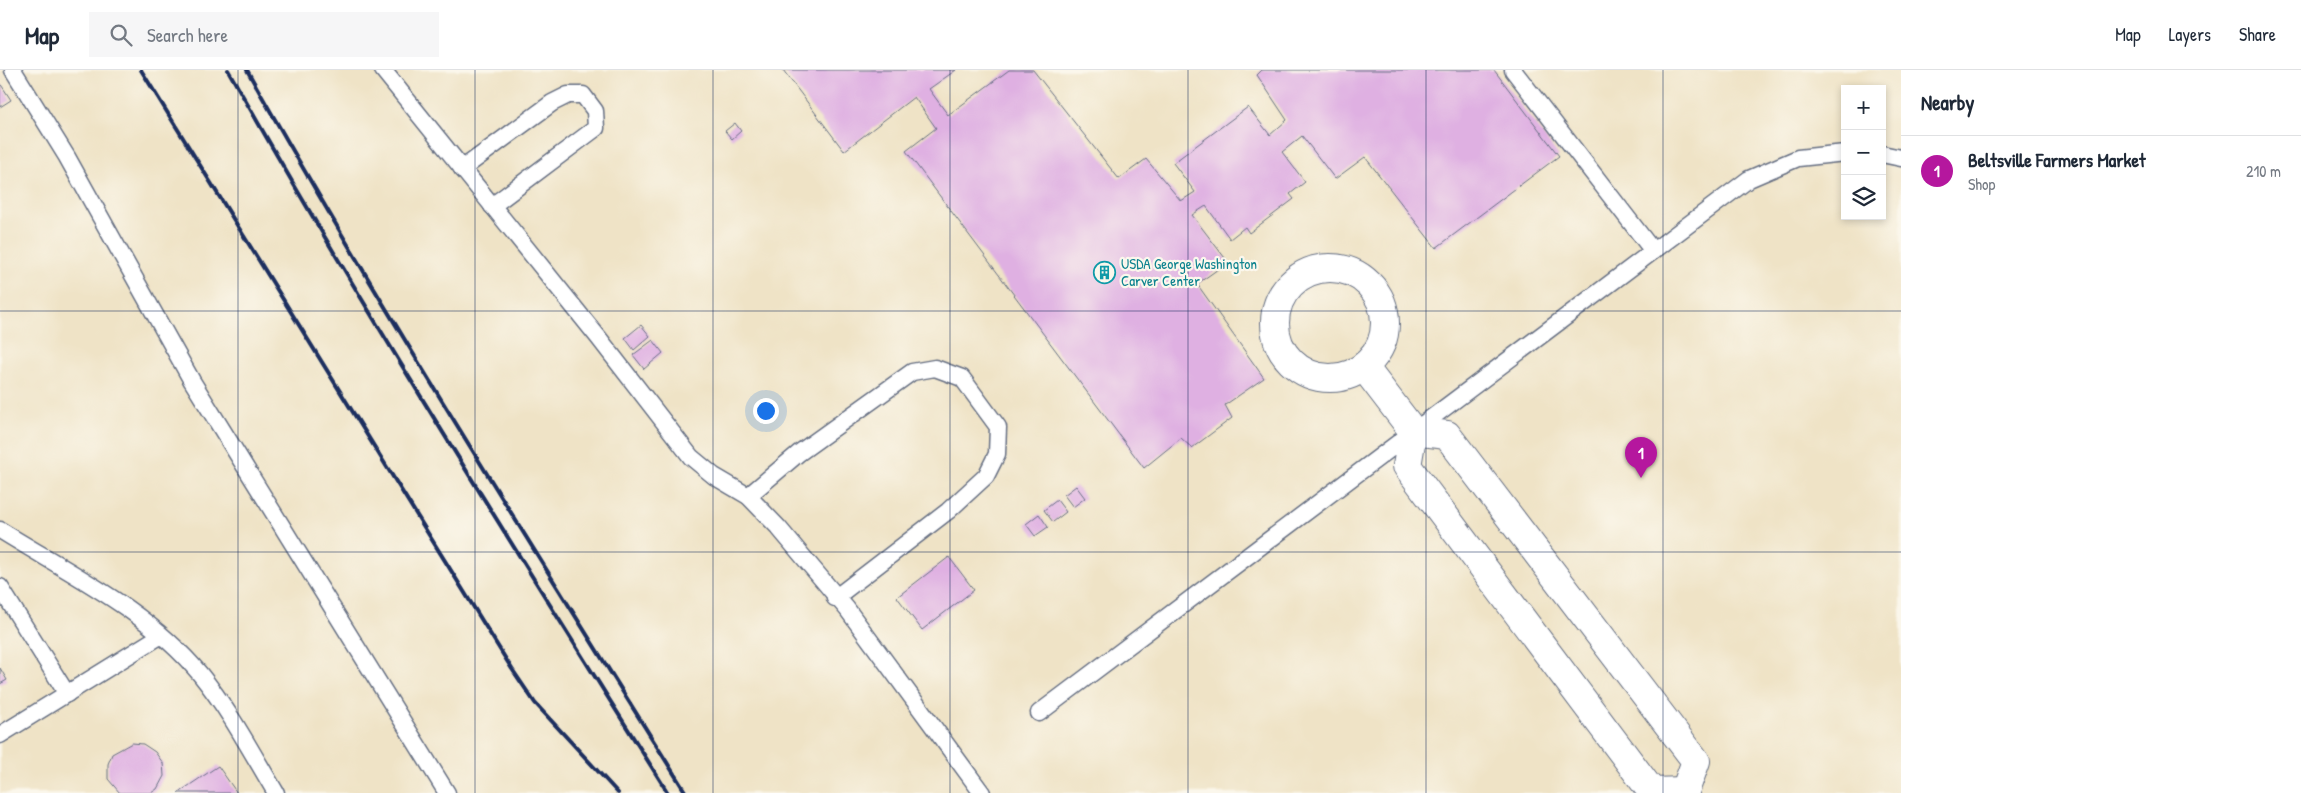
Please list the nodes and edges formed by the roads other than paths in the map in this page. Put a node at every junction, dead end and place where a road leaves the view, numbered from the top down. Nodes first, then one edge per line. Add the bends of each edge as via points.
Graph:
1 (13, 70) edge
2 (383, 70) edge
3 (1513, 70) edge
4 (1841, 153) edge
5 (1886, 155) edge
6 (1901, 158) edge
7 (462, 169) junction
8 (492, 206) junction
9 (1653, 252) junction
10 (1364, 367) junction
11 (1413, 432) junction
12 (748, 496) junction
13 (0, 530) edge
14 (0, 587) edge
15 (835, 598) junction
16 (160, 636) junction
17 (67, 694) junction
18 (1039, 713) dead end
19 (0, 735) edge
20 (1686, 792) edge
21 (276, 793) edge
22 (447, 793) edge
23 (982, 793) edge

1 - 22 lane via 68,157 192,381
2 - 7 lane
3 - 9 lane
4 - 9 lane via 1798,158 1748,180
5 - 6 lane
7 - 8 lane
7 - 8 lane via 552,103 568,95 583,95 595,111 596,128
8 - 12 lane via 691,456 714,476
9 - 11 lane
10 - 10 street via 1374,357 1383,339 1385,321 1381,302 1371,285 1356,274 1337,268 1318,269 1300,277 1286,290 1274,322 1276,339 1284,354 1311,376 1328,379 1345,377
10 - 11 street
11 - 18 lane
11 - 20 street via 1407,466 1652,792
11 - 20 street via 1448,435 1696,761
12 - 15 lane via 778,527
12 - 15 lane via 799,453 912,372 935,368 962,378 998,427 997,454 986,476 948,511
13 - 16 lane via 118,601
14 - 17 lane
15 - 23 lane
16 - 17 lane
16 - 21 lane via 199,674 225,709
17 - 19 lane

